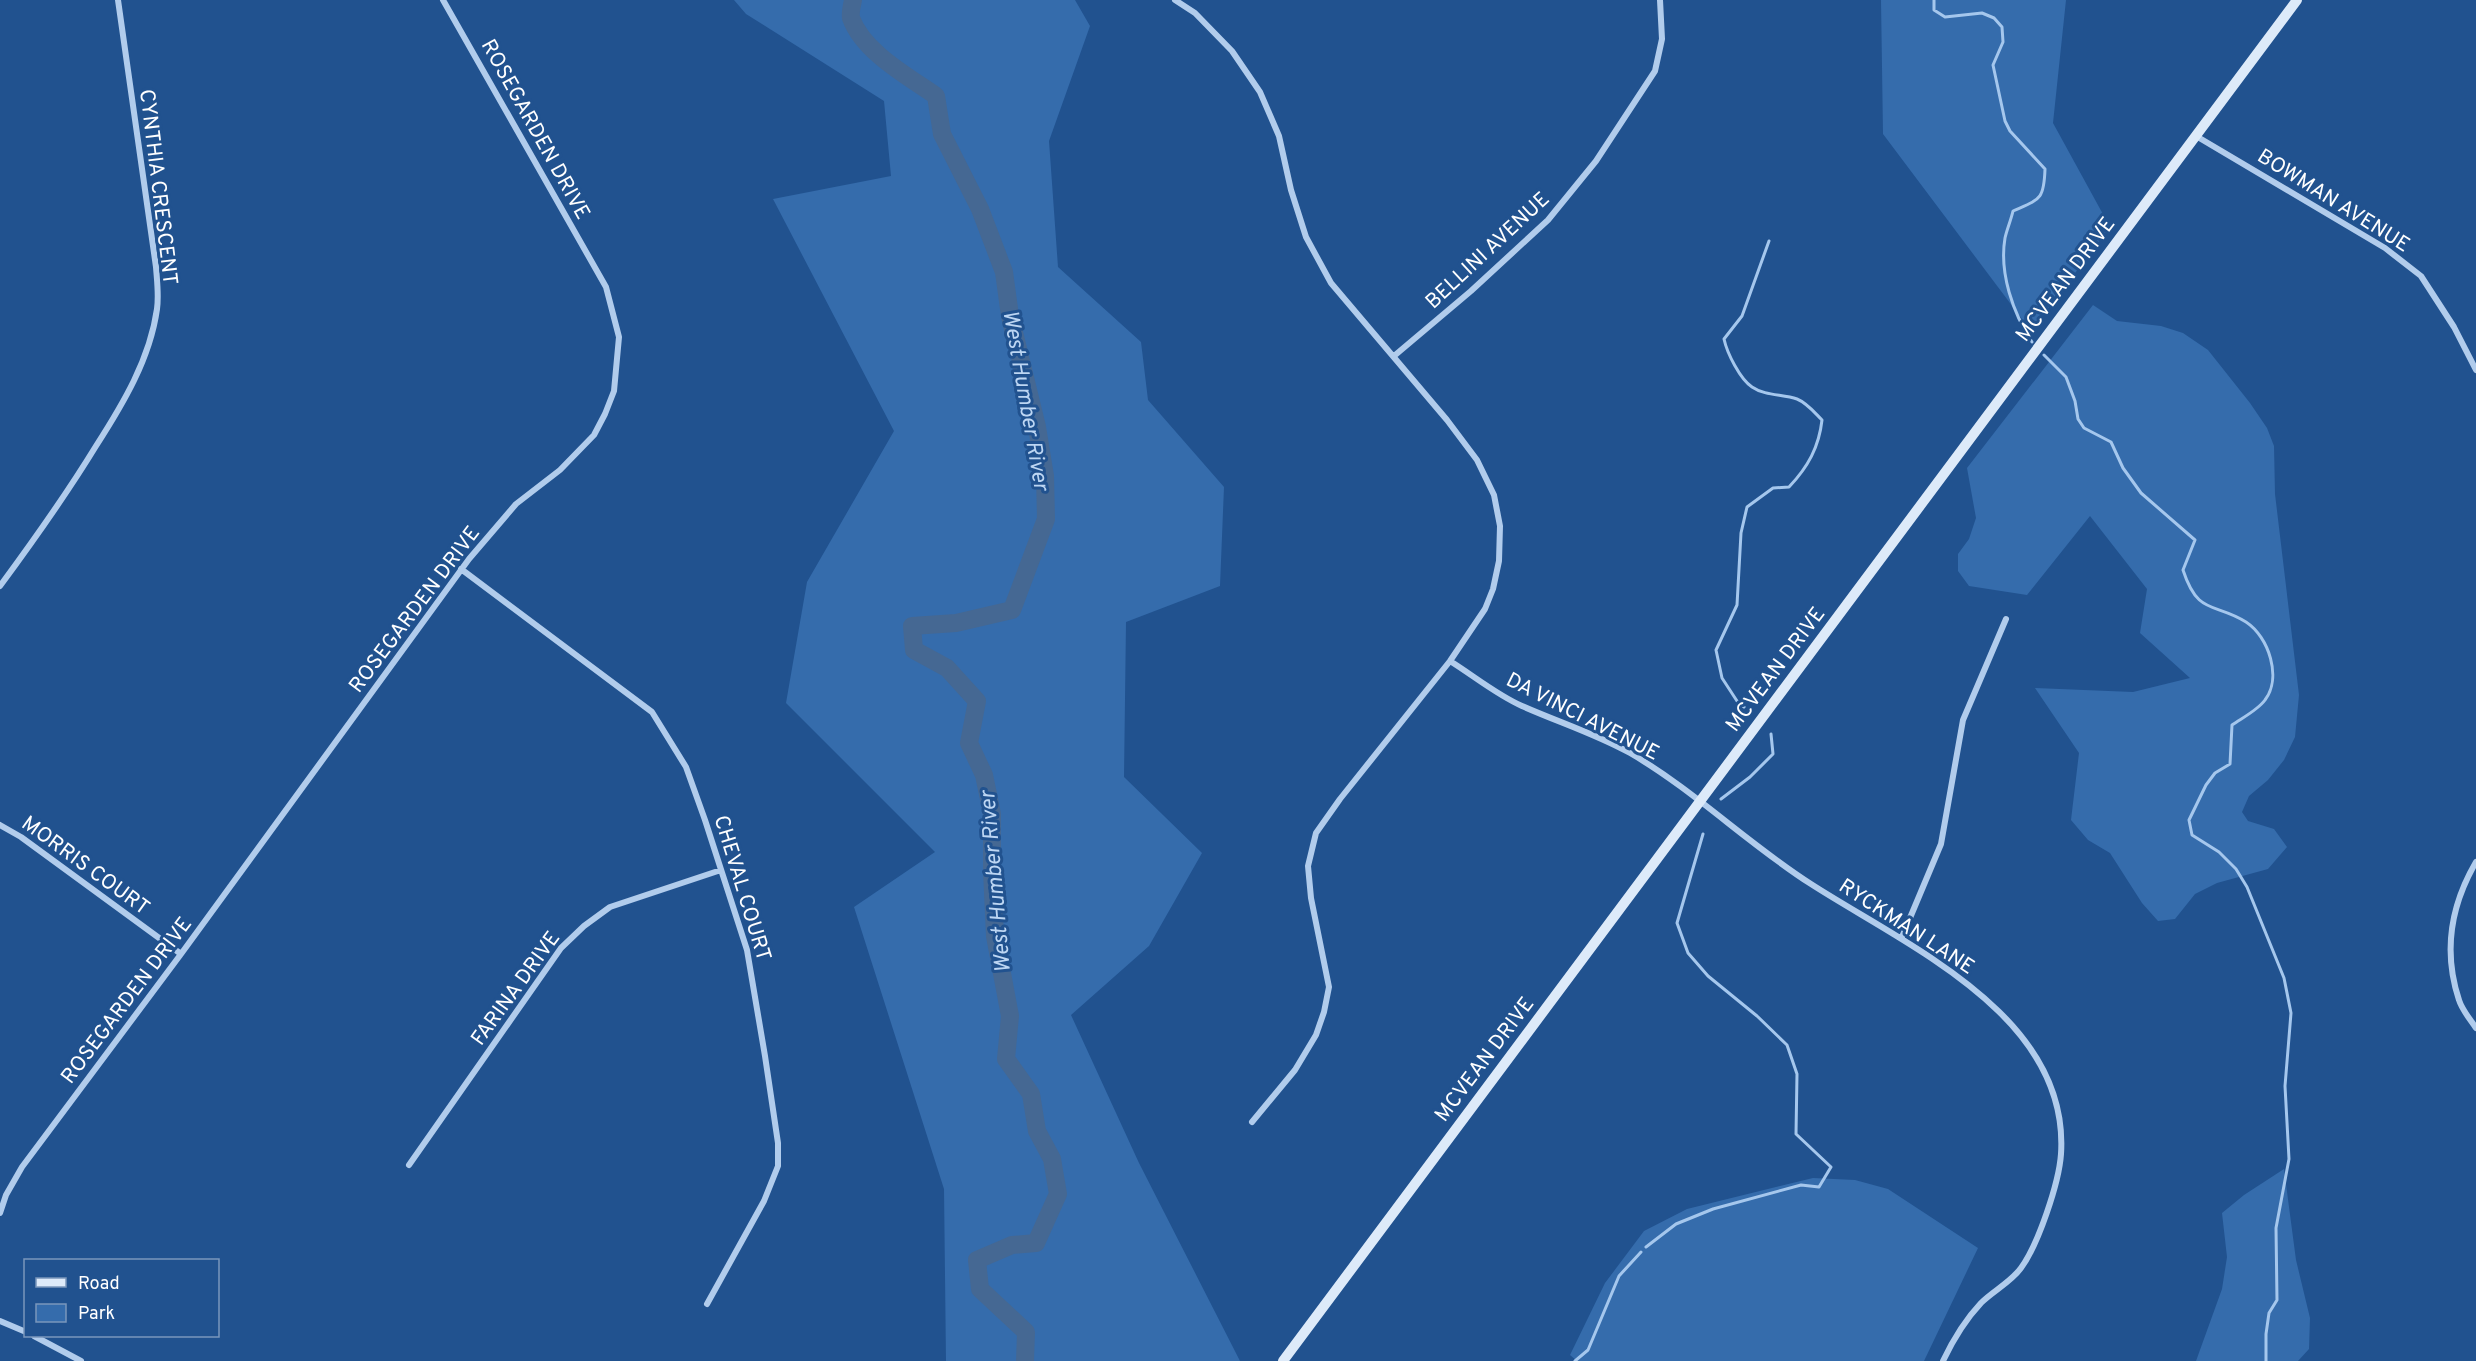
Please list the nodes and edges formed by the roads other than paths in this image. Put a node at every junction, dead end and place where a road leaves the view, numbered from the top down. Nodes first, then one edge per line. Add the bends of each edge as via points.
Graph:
1 (118, 0) edge
2 (442, 0) edge
3 (1175, 0) edge
4 (1660, 0) edge
5 (2297, 0) edge
6 (2196, 136) junction
7 (1394, 356) junction
8 (2476, 370) edge
9 (461, 569) junction
10 (0, 586) edge
11 (2006, 619) dead end
12 (1450, 661) junction
13 (1701, 801) junction
14 (0, 825) edge
15 (2476, 862) edge
16 (721, 870) junction
17 (1902, 937) junction
18 (181, 954) junction
19 (2476, 1028) edge
20 (1252, 1122) dead end
21 (409, 1165) dead end
22 (0, 1214) edge
23 (707, 1304) dead end
24 (0, 1320) edge
25 (24, 1331) edge
26 (38, 1337) edge
27 (81, 1361) edge
28 (1283, 1361) edge
29 (1943, 1361) edge

1 - 10 street, CYNTHIA CRESCENT via 156,267 158,306 140,369 111,422 63,500
2 - 9 street, ROSEGARDEN DRIVE via 606,288 619,337 614,391 594,435 560,470 516,504
3 - 7 street via 1195,13 1232,51 1260,92 1280,136 1306,237 1331,283
4 - 7 street, BELLINI AVENUE via 1662,39 1655,71 1596,161 1548,220
5 - 6 main road, MCVEAN DRIVE
6 - 8 street, BOWMAN AVENUE via 2385,248 2421,276
6 - 13 main road, MCVEAN DRIVE
7 - 12 street via 1477,460 1494,495 1500,526 1493,589 1485,609
9 - 16 street, CHEVAL COURT via 652,712 686,767
9 - 18 street, ROSEGARDEN DRIVE
11 - 17 street via 1963,720 1941,844
12 - 13 street, DA VINCI AVENUE via 1519,705 1630,753
12 - 20 street via 1316,833 1308,866 1329,987 1324,1012 1295,1071
13 - 17 street, RYCKMAN LANE via 1810,884
13 - 28 main road, MCVEAN DRIVE
14 - 18 street, MORRIS COURT
15 - 19 street via 2464,884 2451,925 2450,961 2459,1002
16 - 21 street, FARINA DRIVE via 610,908 584,926 561,948
16 - 23 street, CHEVAL COURT via 747,950 778,1143 778,1166 764,1202
17 - 29 street, RYCKMAN LANE via 1978,992 2018,1031 2039,1061 2060,1118 2061,1155 2049,1205 2031,1250 2020,1269 1974,1312 1955,1336
18 - 22 street, ROSEGARDEN DRIVE via 22,1167 6,1194
24 - 25 street
26 - 27 street

